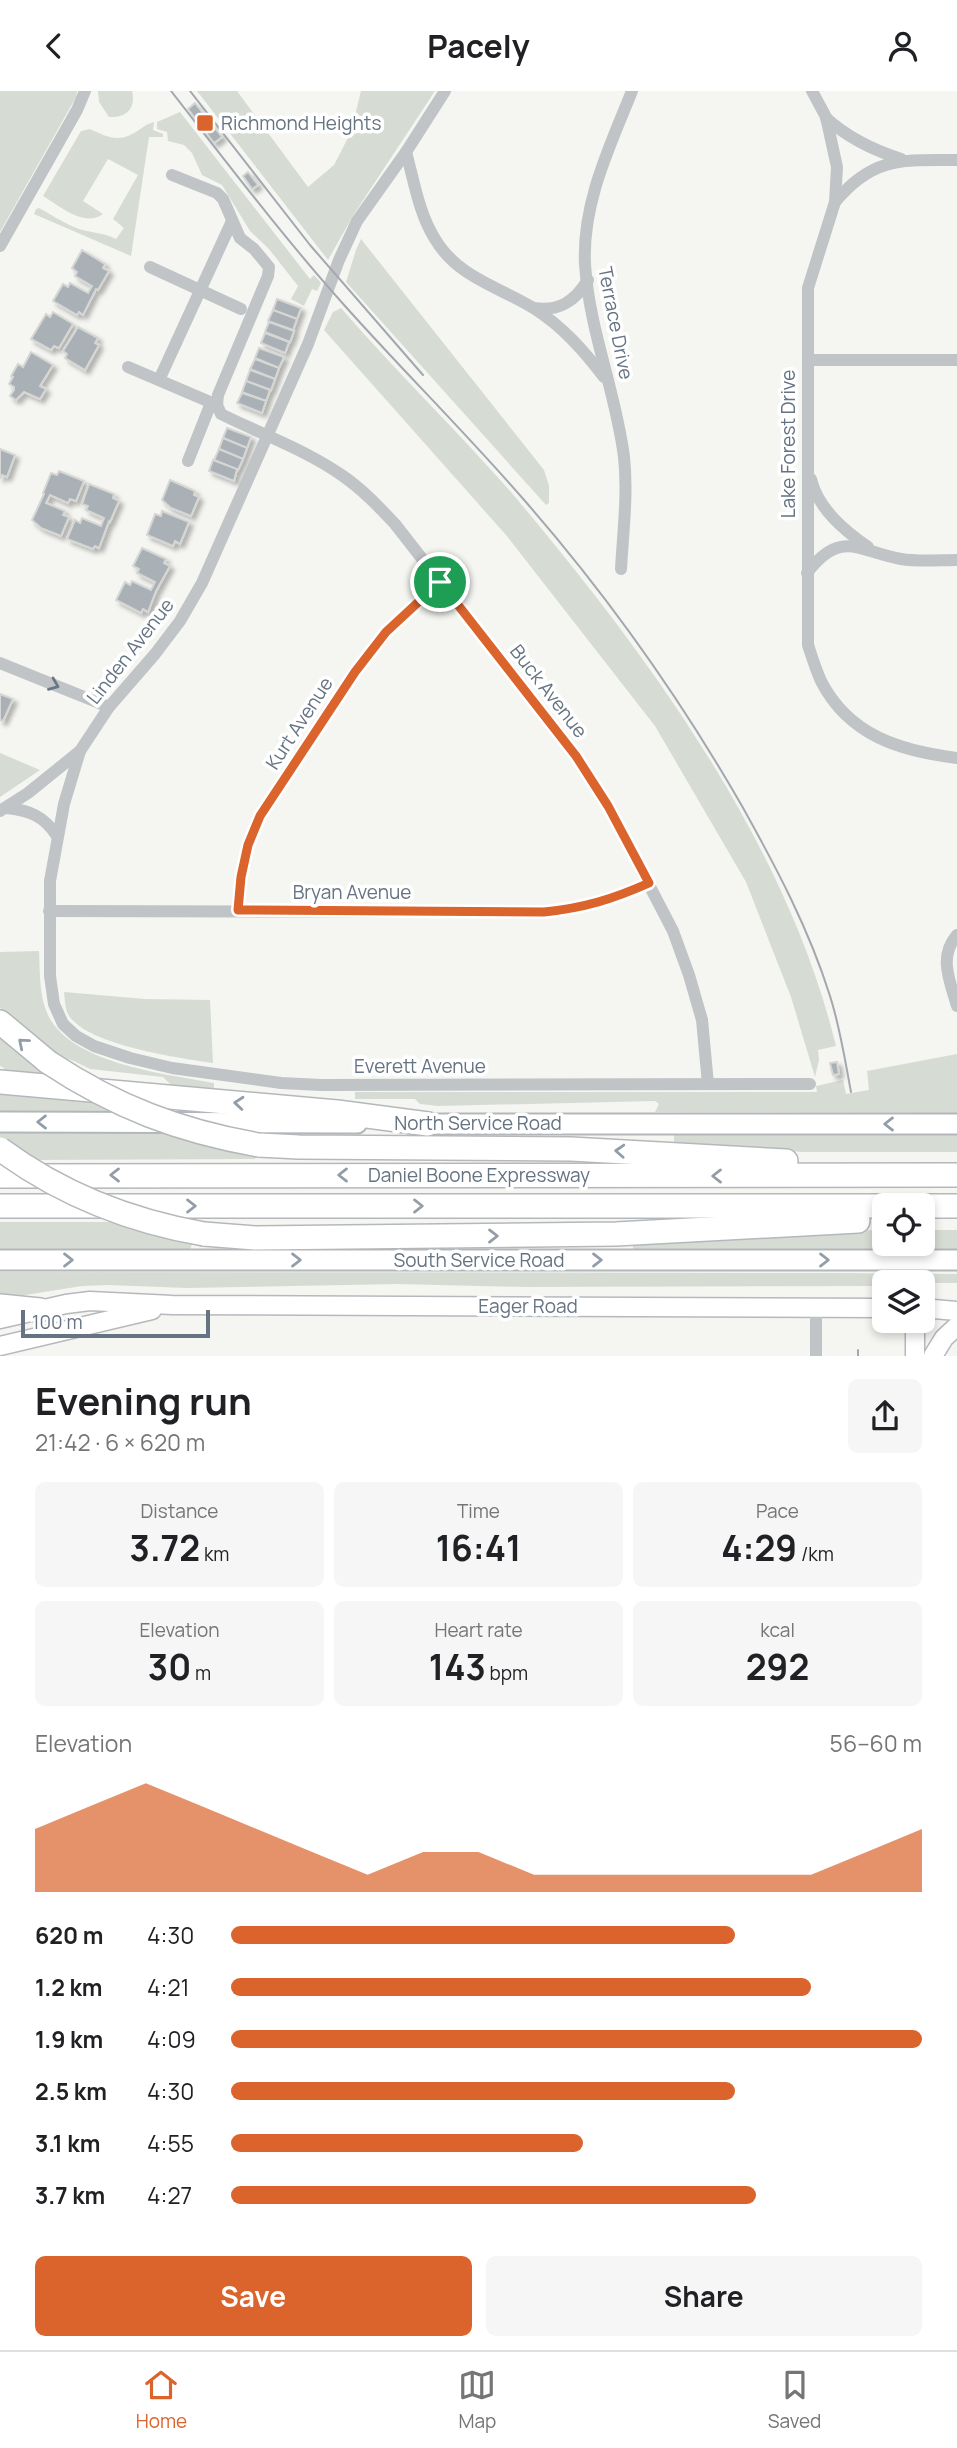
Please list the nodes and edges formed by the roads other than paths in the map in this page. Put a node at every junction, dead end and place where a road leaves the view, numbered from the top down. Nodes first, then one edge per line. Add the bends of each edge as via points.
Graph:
1 (85, 91) edge
2 (445, 91) edge
3 (632, 91) edge
4 (812, 91) edge
5 (825, 117) junction
6 (406, 152) junction
7 (907, 160) junction
8 (957, 160) edge
9 (172, 175) dead end
10 (835, 202) junction
11 (232, 221) junction
12 (0, 246) edge
13 (149, 267) dead end
14 (588, 280) junction
15 (201, 290) junction
16 (534, 308) junction
17 (241, 309) dead end
18 (808, 360) junction
19 (957, 360) edge
20 (128, 367) dead end
21 (159, 380) junction
22 (606, 380) junction
23 (214, 404) junction
24 (266, 436) junction
25 (188, 461) dead end
26 (807, 461) junction
27 (871, 549) junction
28 (957, 560) edge
29 (621, 569) dead end
30 (807, 573) junction
31 (440, 582) junction
32 (0, 663) edge
33 (109, 707) junction
34 (80, 751) junction
35 (957, 758) edge
36 (3, 809) edge
37 (57, 836) junction
38 (649, 883) junction
39 (238, 910) junction
40 (49, 911) junction
41 (957, 935) edge
42 (54, 1004) joint
43 (957, 1006) edge
44 (0, 1022) edge
45 (0, 1082) edge
46 (708, 1084) junction
47 (810, 1084) dead end
48 (0, 1122) edge
49 (428, 1124) junction
50 (957, 1124) edge
51 (0, 1149) edge
52 (957, 1174) edge
53 (0, 1176) edge
54 (0, 1206) edge
55 (957, 1208) edge
56 (935, 1212) edge
57 (872, 1220) edge
58 (0, 1260) edge
59 (957, 1260) edge
60 (172, 1305) junction
61 (957, 1305) edge
62 (0, 1306) edge
63 (816, 1307) junction
64 (935, 1307) edge
65 (872, 1308) edge
66 (935, 1309) edge
67 (40, 1310) junction
68 (957, 1311) edge
69 (0, 1319) edge
70 (957, 1326) edge
71 (915, 1333) edge
72 (0, 1346) edge
73 (816, 1356) edge
74 (915, 1356) edge
75 (933, 1356) edge

1 - 12 street
2 - 6 street, Linden Avenue
3 - 14 street, Terrace Drive via 594,191 585,263
4 - 5 street, Lake Forest Drive
5 - 7 street via 853,139
5 - 10 street, Lake Forest Drive via 837,167
6 - 16 street via 425,219 452,262
6 - 24 street, Linden Avenue via 357,221
7 - 8 street
7 - 10 street via 865,174
9 - 11 street via 217,193
10 - 18 street, Lake Forest Drive via 808,288
11 - 15 street
11 - 23 street via 240,238 269,267
13 - 15 street
14 - 16 street via 561,308
14 - 22 street, Terrace Drive
15 - 17 street
15 - 21 street
16 - 22 street via 584,352
18 - 19 street
18 - 26 street, Lake Forest Drive
20 - 21 street, Buck Avenue
21 - 23 street, Buck Avenue
22 - 29 street, Terrace Drive via 624,459
23 - 24 street, Buck Avenue via 220,414
23 - 25 street
24 - 31 street, Buck Avenue via 313,458 367,495 396,524
24 - 33 street, Linden Avenue via 197,593 180,621
26 - 27 street via 822,504 849,534
26 - 30 street, Lake Forest Drive
27 - 28 street via 901,559
27 - 30 street via 841,547 816,561
30 - 35 street, Lake Forest Drive via 808,645 822,682 839,706 855,724 886,743
31 - 38 street, Buck Avenue via 576,756
31 - 39 street, Kurt Avenue via 386,632 355,672 260,816 248,845
32 -> 33 street
33 - 34 street, Linden Avenue
34 - 36 street
34 - 37 street, Linden Avenue
36 - 37 street via 35,813
37 - 40 street, Linden Avenue
38 - 39 street, Bryan Avenue via 600,903 544,912
38 - 46 street, Buck Avenue via 689,975 702,1020
39 - 40 street, Bryan Avenue
40 - 42 street, Linden Avenue
41 - 43 street via 948,946 946,965
42 - 46 street, Everett Avenue via 63,1024 94,1046 172,1068 245,1079 321,1085
52 -> 44 highway, bridge via 862,1164 571,1149 260,1145 152,1118 48,1062
49 -> 45 highway
46 - 47 street, Everett Avenue
49 -> 48 main road, North Service Road
50 -> 49 main road, North Service Road
51 -> 57 highway, bridge via 93,1203 137,1219 204,1234 255,1238 603,1235
52 -> 53 highway, Daniel Boone Expressway
54 -> 55 highway, Daniel Boone Expressway
55 - 56 highway
58 -> 59 main road, South Service Road
60 - 63 main road, Eager Road
60 - 67 main road, Eager Road via 90,1301
60 - 72 main road, Eager Road
61 - 64 main road
62 - 67 highway
63 - 65 main road, Eager Road
63 - 73 street
66 - 68 main road
67 - 69 main road, Eager Road
70 - 75 main road
71 - 74 main road

